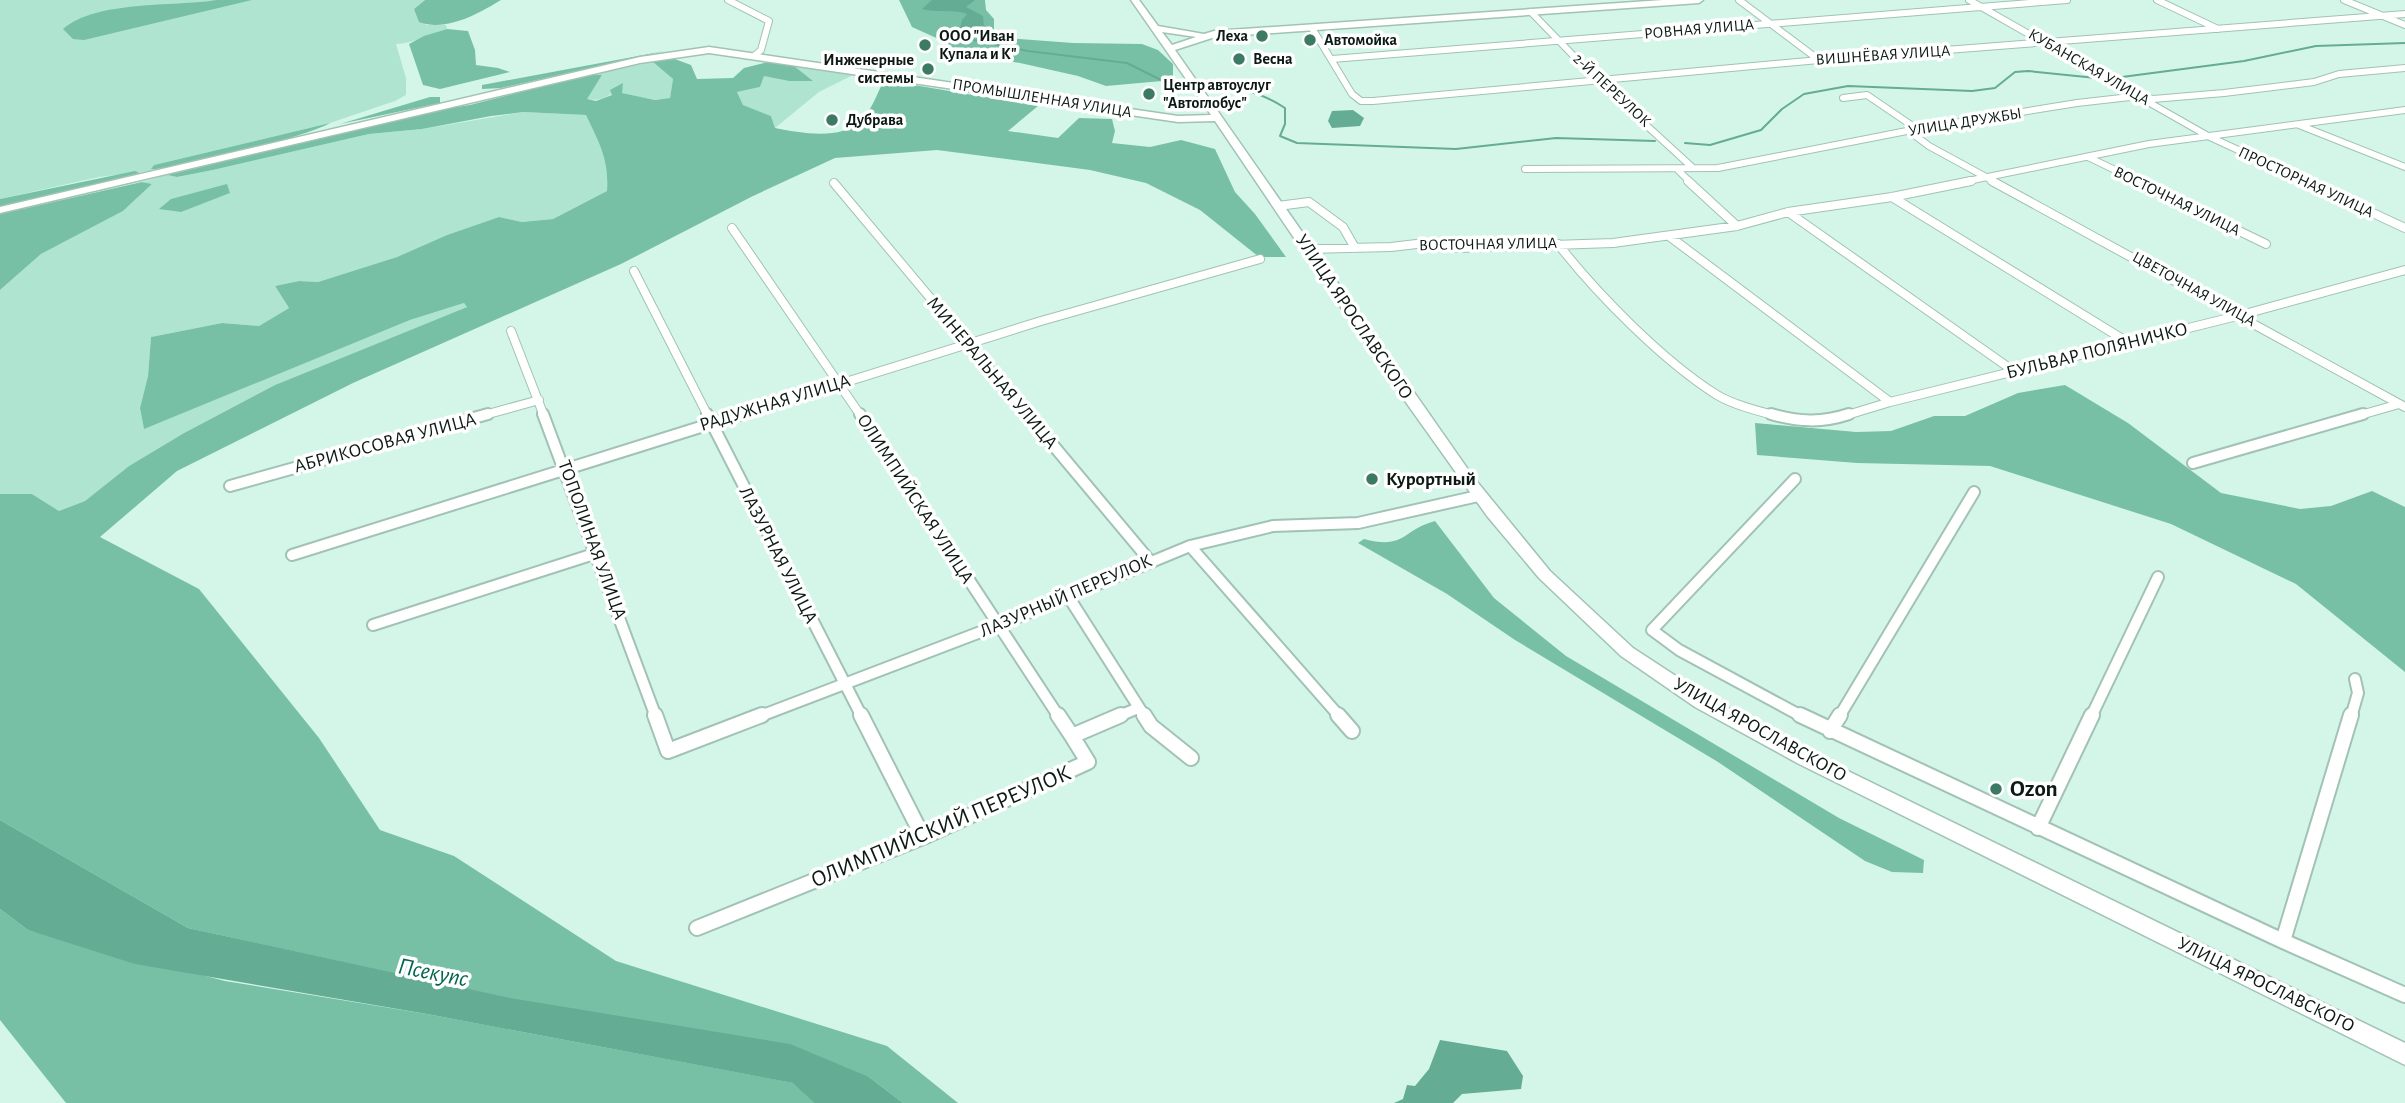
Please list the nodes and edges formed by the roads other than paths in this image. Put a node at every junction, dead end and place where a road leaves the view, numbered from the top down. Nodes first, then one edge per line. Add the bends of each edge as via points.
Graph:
1 (728, 0) edge
2 (1135, 0) edge
3 (1699, 0) edge
4 (1740, 0) edge
5 (1969, 0) edge
6 (2067, 0) edge
7 (2157, 0) edge
8 (2344, 0) edge
9 (1982, 7) junction
10 (1531, 12) junction
11 (2405, 14) edge
12 (2385, 16) junction
13 (1772, 23) junction
14 (2405, 25) edge
15 (1312, 28) junction
16 (1154, 29) junction
17 (2218, 29) junction
18 (1203, 36) junction
19 (1559, 40) junction
20 (2048, 43) junction
21 (1169, 49) junction
22 (754, 56) junction
23 (1332, 59) junction
24 (1819, 60) junction
25 (2405, 68) edge
26 (1598, 81) junction
27 (2138, 96) junction
28 (1843, 98) dead end
29 (2405, 110) edge
30 (2395, 112) junction
31 (2405, 116) edge
32 (1220, 118) junction
33 (2297, 124) junction
34 (1913, 130) junction
35 (2208, 136) junction
36 (2088, 157) junction
37 (2405, 167) edge
38 (1693, 168) junction
39 (1525, 169) dead end
40 (1678, 170) junction
41 (1989, 177) junction
42 (834, 183) dead end
43 (1892, 197) junction
44 (1278, 205) junction
45 (0, 210) edge
46 (1788, 212) junction
47 (1737, 226) junction
48 (732, 228) dead end
49 (2405, 228) edge
50 (1669, 236) junction
51 (1558, 244) junction
52 (2266, 244) dead end
53 (1354, 248) junction
54 (1307, 249) junction
55 (1260, 259) dead end
56 (2405, 270) edge
57 (634, 271) dead end
58 (2241, 315) junction
59 (510, 331) dead end
60 (2129, 343) junction
61 (968, 345) junction
62 (2015, 372) junction
63 (840, 383) junction
64 (539, 400) junction
65 (1890, 402) junction
66 (2402, 405) edge
67 (710, 424) junction
68 (2193, 463) dead end
69 (565, 469) junction
70 (1795, 479) dead end
71 (230, 486) dead end
72 (1974, 492) dead end
73 (1478, 496) junction
74 (1190, 546) junction
75 (597, 553) junction
76 (292, 555) dead end
77 (1150, 561) junction
78 (2158, 577) dead end
79 (1068, 596) junction
80 (373, 625) dead end
81 (997, 626) junction
82 (2355, 679) dead end
83 (845, 684) junction
84 (1138, 708) junction
85 (1352, 731) dead end
86 (1830, 731) junction
87 (1072, 736) junction
88 (668, 751) joint
89 (1191, 758) dead end
90 (2038, 828) junction
91 (923, 837) junction
92 (697, 928) dead end
93 (2283, 941) junction
94 (2405, 995) edge
95 (2405, 1054) edge

1 - 22 street via 769,21 761,50
2 - 16 main road, УЛИЦА ЯРОСЛАВСКОГО
3 - 10 main road
4 - 13 street
5 - 9 street, КУБАНСКАЯ УЛИЦА
6 - 9 street, РОВНАЯ УЛИЦА
7 - 17 street
8 - 12 street
9 - 13 street, РОВНАЯ УЛИЦА
9 - 20 street, КУБАНСКАЯ УЛИЦА
10 - 15 main road
10 - 19 street, 2-Й ПЕРЕУЛОК
11 - 12 street, ВИШНЁВАЯ УЛИЦА
12 - 14 street
12 - 17 street, ВИШНЁВАЯ УЛИЦА
13 - 19 street, РОВНАЯ УЛИЦА
13 - 24 street
15 - 18 main road
15 - 23 street
16 - 18 main road
16 - 21 main road, УЛИЦА ЯРОСЛАВСКОГО
17 - 20 street, ВИШНЁВАЯ УЛИЦА
18 - 21 main road
19 - 23 street, РОВНАЯ УЛИЦА
19 - 26 street, 2-Й ПЕРЕУЛОК
20 - 24 street, ВИШНЁВАЯ УЛИЦА
20 - 27 street, КУБАНСКАЯ УЛИЦА
21 - 32 main road, УЛИЦА ЯРОСЛАВСКОГО
22 - 32 main road, ПРОМЫШЛЕННАЯ УЛИЦА via 1178,119
22 - 45 main road, ПРОМЫШЛЕННАЯ УЛИЦА via 709,50 671,54
23 - 26 street, ВИШНЁВАЯ УЛИЦА via 1361,101
24 - 26 street, ВИШНЁВАЯ УЛИЦА
25 - 27 street, УЛИЦА ДРУЖБЫ via 2224,93 2153,99
26 - 38 street, 2-Й ПЕРЕУЛОК
27 - 34 street, УЛИЦА ДРУЖБЫ
27 - 35 street, КУБАНСКАЯ УЛИЦА
28 - 34 street, ЦВЕТОЧНАЯ УЛИЦА via 1867,95
29 - 30 street, ВОСТОЧНАЯ УЛИЦА
30 - 31 street, ВОСТОЧНАЯ УЛИЦА
30 - 33 street, ВОСТОЧНАЯ УЛИЦА
32 - 44 main road, УЛИЦА ЯРОСЛАВСКОГО
33 - 35 street, ВОСТОЧНАЯ УЛИЦА
33 - 37 street, ВОСТОЧНАЯ УЛИЦА
34 - 38 street, УЛИЦА ДРУЖБЫ
34 - 41 street, ЦВЕТОЧНАЯ УЛИЦА via 1929,146
35 - 36 street, ВОСТОЧНАЯ УЛИЦА
35 - 49 street, ПРОСТОРНАЯ УЛИЦА
36 - 41 street, ВОСТОЧНАЯ УЛИЦА
36 - 52 street, ВОСТОЧНАЯ УЛИЦА
38 - 40 street, УЛИЦА ДРУЖБЫ
39 - 40 street, УЛИЦА ДРУЖБЫ
40 - 47 street
41 - 43 street, ВОСТОЧНАЯ УЛИЦА
41 - 58 street, ЦВЕТОЧНАЯ УЛИЦА
42 - 61 street, МИНЕРАЛЬНАЯ УЛИЦА
43 - 46 street, ВОСТОЧНАЯ УЛИЦА
43 - 60 street
44 - 53 street via 1309,202 1339,224 1353,239
44 - 54 main road, УЛИЦА ЯРОСЛАВСКОГО
46 - 47 street, ВОСТОЧНАЯ УЛИЦА
46 - 62 street
47 - 50 street, ВОСТОЧНАЯ УЛИЦА
48 - 63 street, ОЛИМПИЙСКАЯ УЛИЦА
50 - 51 street, ВОСТОЧНАЯ УЛИЦА
50 - 65 street
51 - 53 street, ВОСТОЧНАЯ УЛИЦА via 1459,248 1425,243
51 - 65 street, БУЛЬВАР ПОЛЯНИЧКО via 1584,277 1677,365 1719,396 1788,419 1824,422
53 - 54 street, ВОСТОЧНАЯ УЛИЦА
54 - 73 main road, УЛИЦА ЯРОСЛАВСКОГО
55 - 61 street, РАДУЖНАЯ УЛИЦА
56 - 58 street, БУЛЬВАР ПОЛЯНИЧКО
57 - 67 street, ЛАЗУРНАЯ УЛИЦА
58 - 60 street, БУЛЬВАР ПОЛЯНИЧКО
58 - 66 street, ЦВЕТОЧНАЯ УЛИЦА
59 - 64 street, ТОПОЛИНАЯ УЛИЦА
60 - 62 street, БУЛЬВАР ПОЛЯНИЧКО
61 - 63 street, РАДУЖНАЯ УЛИЦА
61 - 77 street, МИНЕРАЛЬНАЯ УЛИЦА
62 - 65 street, БУЛЬВАР ПОЛЯНИЧКО
63 - 67 street, РАДУЖНАЯ УЛИЦА
63 - 81 street, ОЛИМПИЙСКАЯ УЛИЦА
64 - 69 street, ТОПОЛИНАЯ УЛИЦА
64 - 71 street, АБРИКОСОВАЯ УЛИЦА
66 - 68 street, ЦВЕТОЧНАЯ УЛИЦА
67 - 69 street, РАДУЖНАЯ УЛИЦА
67 - 83 street, ЛАЗУРНАЯ УЛИЦА
69 - 75 street, ТОПОЛИНАЯ УЛИЦА
69 - 76 street, РАДУЖНАЯ УЛИЦА
70 - 86 street via 1652,630 1679,650
72 - 86 street
73 - 74 street, ЛАЗУРНЫЙ ПЕРЕУЛОК via 1358,523 1273,526
73 - 95 main road, УЛИЦА ЯРОСЛАВСКОГО via 1523,553 1605,635 1728,717
74 - 77 street, ЛАЗУРНЫЙ ПЕРЕУЛОК
74 - 85 street
75 - 80 street
75 - 88 street, ТОПОЛИНАЯ УЛИЦА
77 - 79 street, ЛАЗУРНЫЙ ПЕРЕУЛОК
78 - 90 street
79 - 81 street, ЛАЗУРНЫЙ ПЕРЕУЛОК
79 - 84 street
81 - 83 street, ЛАЗУРНЫЙ ПЕРЕУЛОК
81 - 87 street, ОЛИМПИЙСКАЯ УЛИЦА
82 - 93 street via 2358,693
83 - 88 street, ЛАЗУРНЫЙ ПЕРЕУЛОК
83 - 91 street, ЛАЗУРНАЯ УЛИЦА
84 - 87 street, ОЛИМПИЙСКИЙ ПЕРЕУЛОК
84 - 89 street via 1151,726
86 - 90 street
87 - 91 street, ОЛИМПИЙСКИЙ ПЕРЕУЛОК via 1088,762
90 - 93 street
91 - 92 street, ОЛИМПИЙСКИЙ ПЕРЕУЛОК
93 - 94 street

